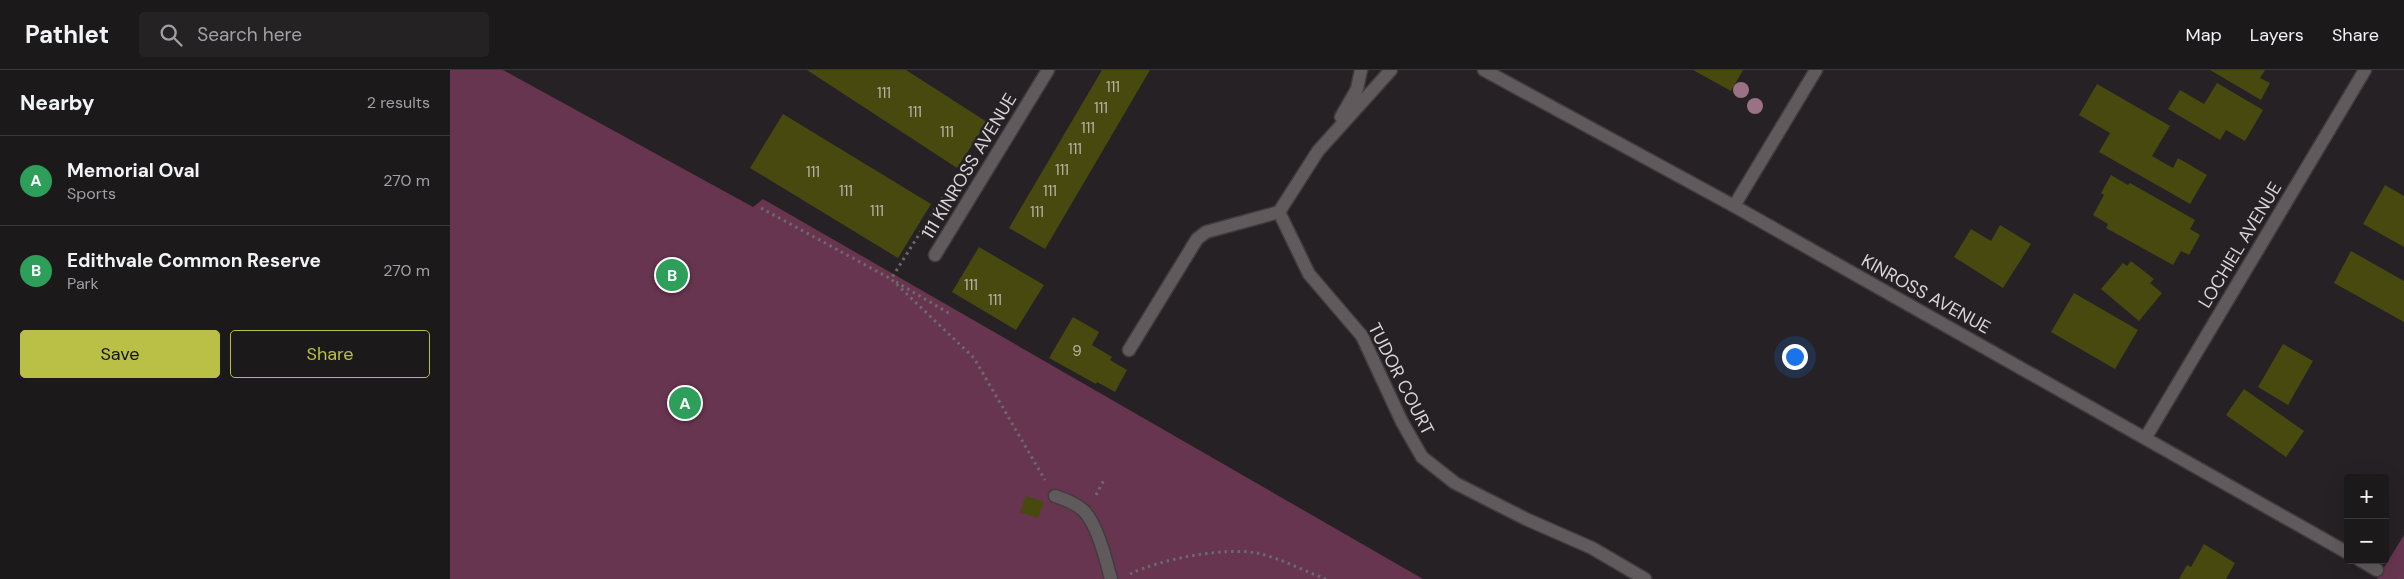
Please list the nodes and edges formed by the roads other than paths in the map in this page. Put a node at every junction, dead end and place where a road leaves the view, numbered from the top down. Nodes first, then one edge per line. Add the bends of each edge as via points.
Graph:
1 (1048, 70) edge
2 (1362, 70) edge
3 (1391, 70) edge
4 (1484, 70) edge
5 (1816, 70) edge
6 (2365, 70) edge
7 (1334, 133) junction
8 (1734, 206) junction
9 (1279, 212) junction
10 (935, 255) dead end
11 (1129, 350) dead end
12 (2146, 437) junction
13 (1055, 496) road end
14 (2344, 551) edge
15 (2367, 564) edge
16 (2378, 570) dead end
17 (1110, 579) edge
18 (1645, 579) edge

1 - 10 street, 111 KINROSS AVENUE
2 - 7 street via 1357,89
3 - 7 street
4 - 8 street, KINROSS AVENUE
5 - 8 street
6 - 12 street, LOCHIEL AVENUE
7 - 9 street via 1312,158
8 - 12 street, KINROSS AVENUE
9 - 11 street via 1206,232 1196,239
9 - 18 street, TUDOR COURT via 1309,274 1362,336 1422,457 1454,483 1592,548
12 - 14 street, KINROSS AVENUE
13 - 17 street via 1080,507 1087,515 1105,556
15 - 16 street

